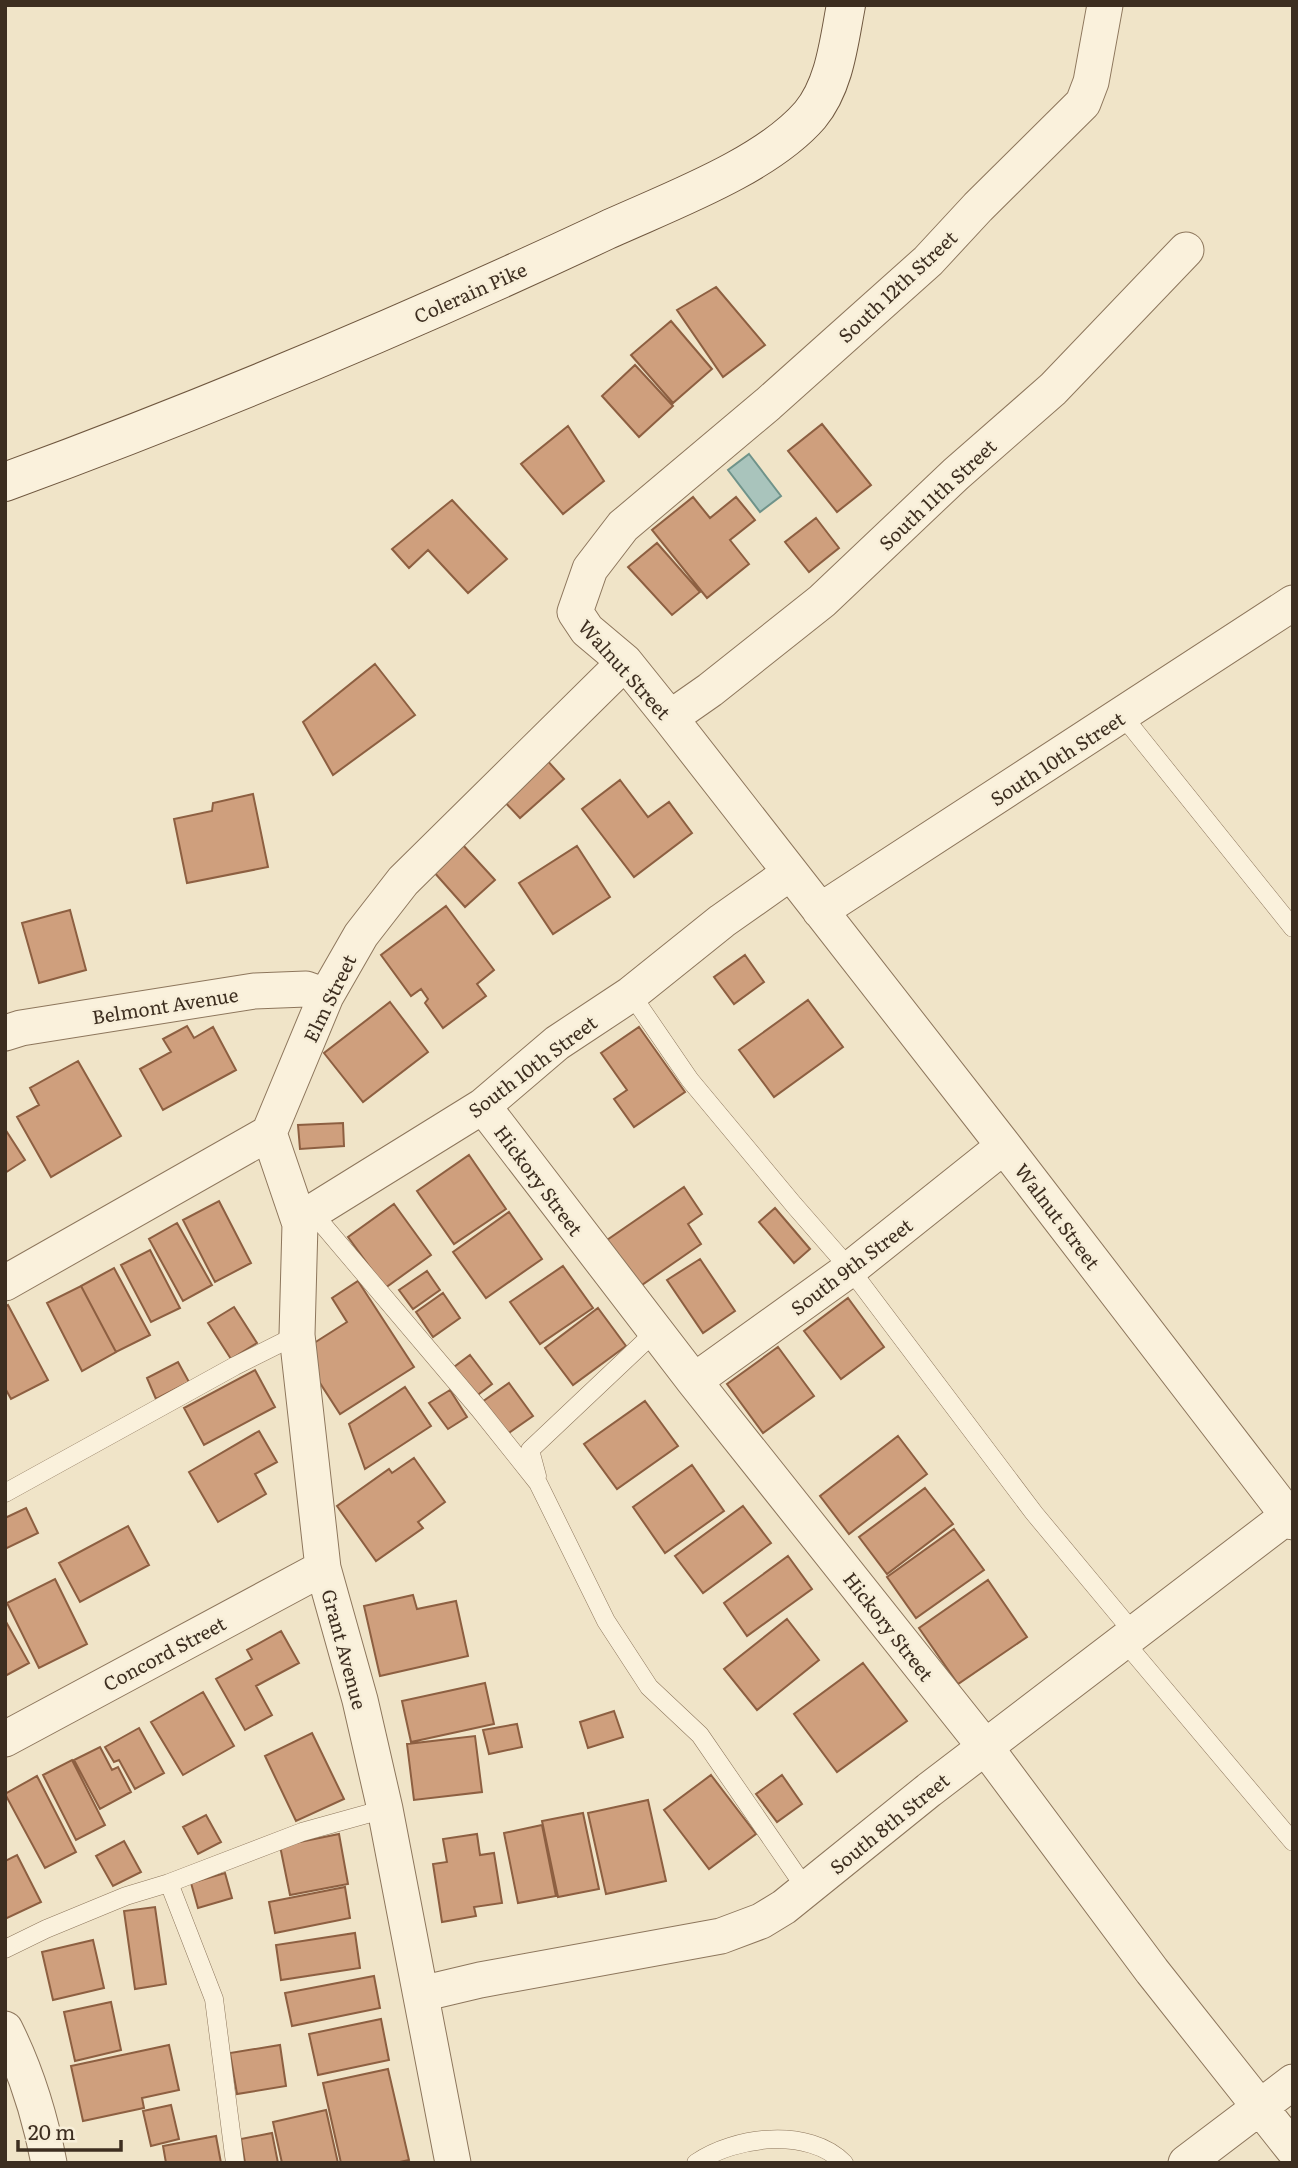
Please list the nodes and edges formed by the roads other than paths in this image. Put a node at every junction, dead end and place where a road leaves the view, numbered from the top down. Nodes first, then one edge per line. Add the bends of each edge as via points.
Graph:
1 (846, 5) edge
2 (1105, 5) edge
3 (1186, 250) dead end
4 (5, 482) edge
5 (657, 496) joint
6 (1293, 604) edge
7 (625, 662) junction
8 (1122, 715) junction
9 (670, 718) junction
10 (790, 873) junction
11 (820, 911) junction
12 (1293, 928) edge
13 (631, 994) junction
14 (326, 996) junction
15 (5, 1033) edge
16 (483, 1106) junction
17 (269, 1133) junction
18 (1004, 1146) junction
19 (306, 1218) junction
20 (850, 1269) junction
21 (5, 1283) edge
22 (656, 1331) junction
23 (297, 1335) junction
24 (694, 1381) junction
25 (538, 1483) junction
26 (5, 1493) edge
27 (1291, 1516) edge
28 (323, 1568) junction
29 (1128, 1636) junction
30 (5, 1739) edge
31 (986, 1748) junction
32 (385, 1809) junction
33 (1293, 1842) edge
34 (169, 1884) junction
35 (806, 1889) junction
36 (5, 1949) edge
37 (421, 1994) junction
38 (5, 2029) edge
39 (14, 2071) edge
40 (1293, 2082) edge
41 (1261, 2108) junction
42 (1293, 2148) edge
43 (49, 2163) edge
44 (235, 2163) edge
45 (453, 2163) edge
46 (696, 2163) edge
47 (844, 2163) edge
48 (1186, 2163) edge

1 - 4 main road, Colerain Pike via 833,71 822,98 777,146 736,170 269,380
2 - 5 street, South 12th Street via 1083,103 928,261
3 - 9 street, South 11th Street via 1053,389 822,601
5 - 7 street, Walnut Street via 623,526 590,569 575,612 587,630
6 - 8 street, South 10th Street
7 - 9 street, Walnut Street
7 - 14 street, Elm Street via 403,881 361,935
8 - 11 street, South 10th Street
8 - 12 lane
9 - 10 street, Walnut Street
10 - 11 street, Walnut Street
10 - 13 street, South 10th Street
11 - 18 street, Walnut Street
13 - 16 street, South 10th Street via 557,1043
13 - 20 lane via 690,1080
14 - 15 street, Belmont Avenue via 306,989 254,991
14 - 17 street, Elm Street
16 - 19 street, South 10th Street
16 - 22 street, Hickory Street
17 - 19 street, Grant Avenue
17 - 21 street
18 - 20 street, South 9th Street
18 - 27 street, Walnut Street
19 - 23 street, Grant Avenue
19 - 25 lane via 479,1409
20 - 24 street, South 9th Street
20 - 29 lane
22 - 24 street, Hickory Street
22 - 25 lane via 530,1450
23 - 26 lane
23 - 28 street, Grant Avenue
24 - 31 street, Hickory Street
25 - 35 lane via 606,1621 649,1687 700,1735
27 - 29 street, South 8th Street
28 - 30 street, Concord Street
28 - 32 street, Grant Avenue
29 - 31 street, South 8th Street
29 - 33 lane
31 - 35 street, South 8th Street
31 - 41 street, Hickory Street
32 - 34 lane via 302,1832
32 - 37 street, Grant Avenue
34 - 36 lane via 126,1896
34 - 44 lane via 214,1999
35 - 37 street, South 8th Street via 761,1921 721,1936
37 - 45 street, Grant Avenue
38 - 39 street
39 - 43 street via 43,2130
40 - 41 street
41 - 42 street, Hickory Street
41 - 48 street
46 - 47 lane via 733,2145 801,2140 825,2147

